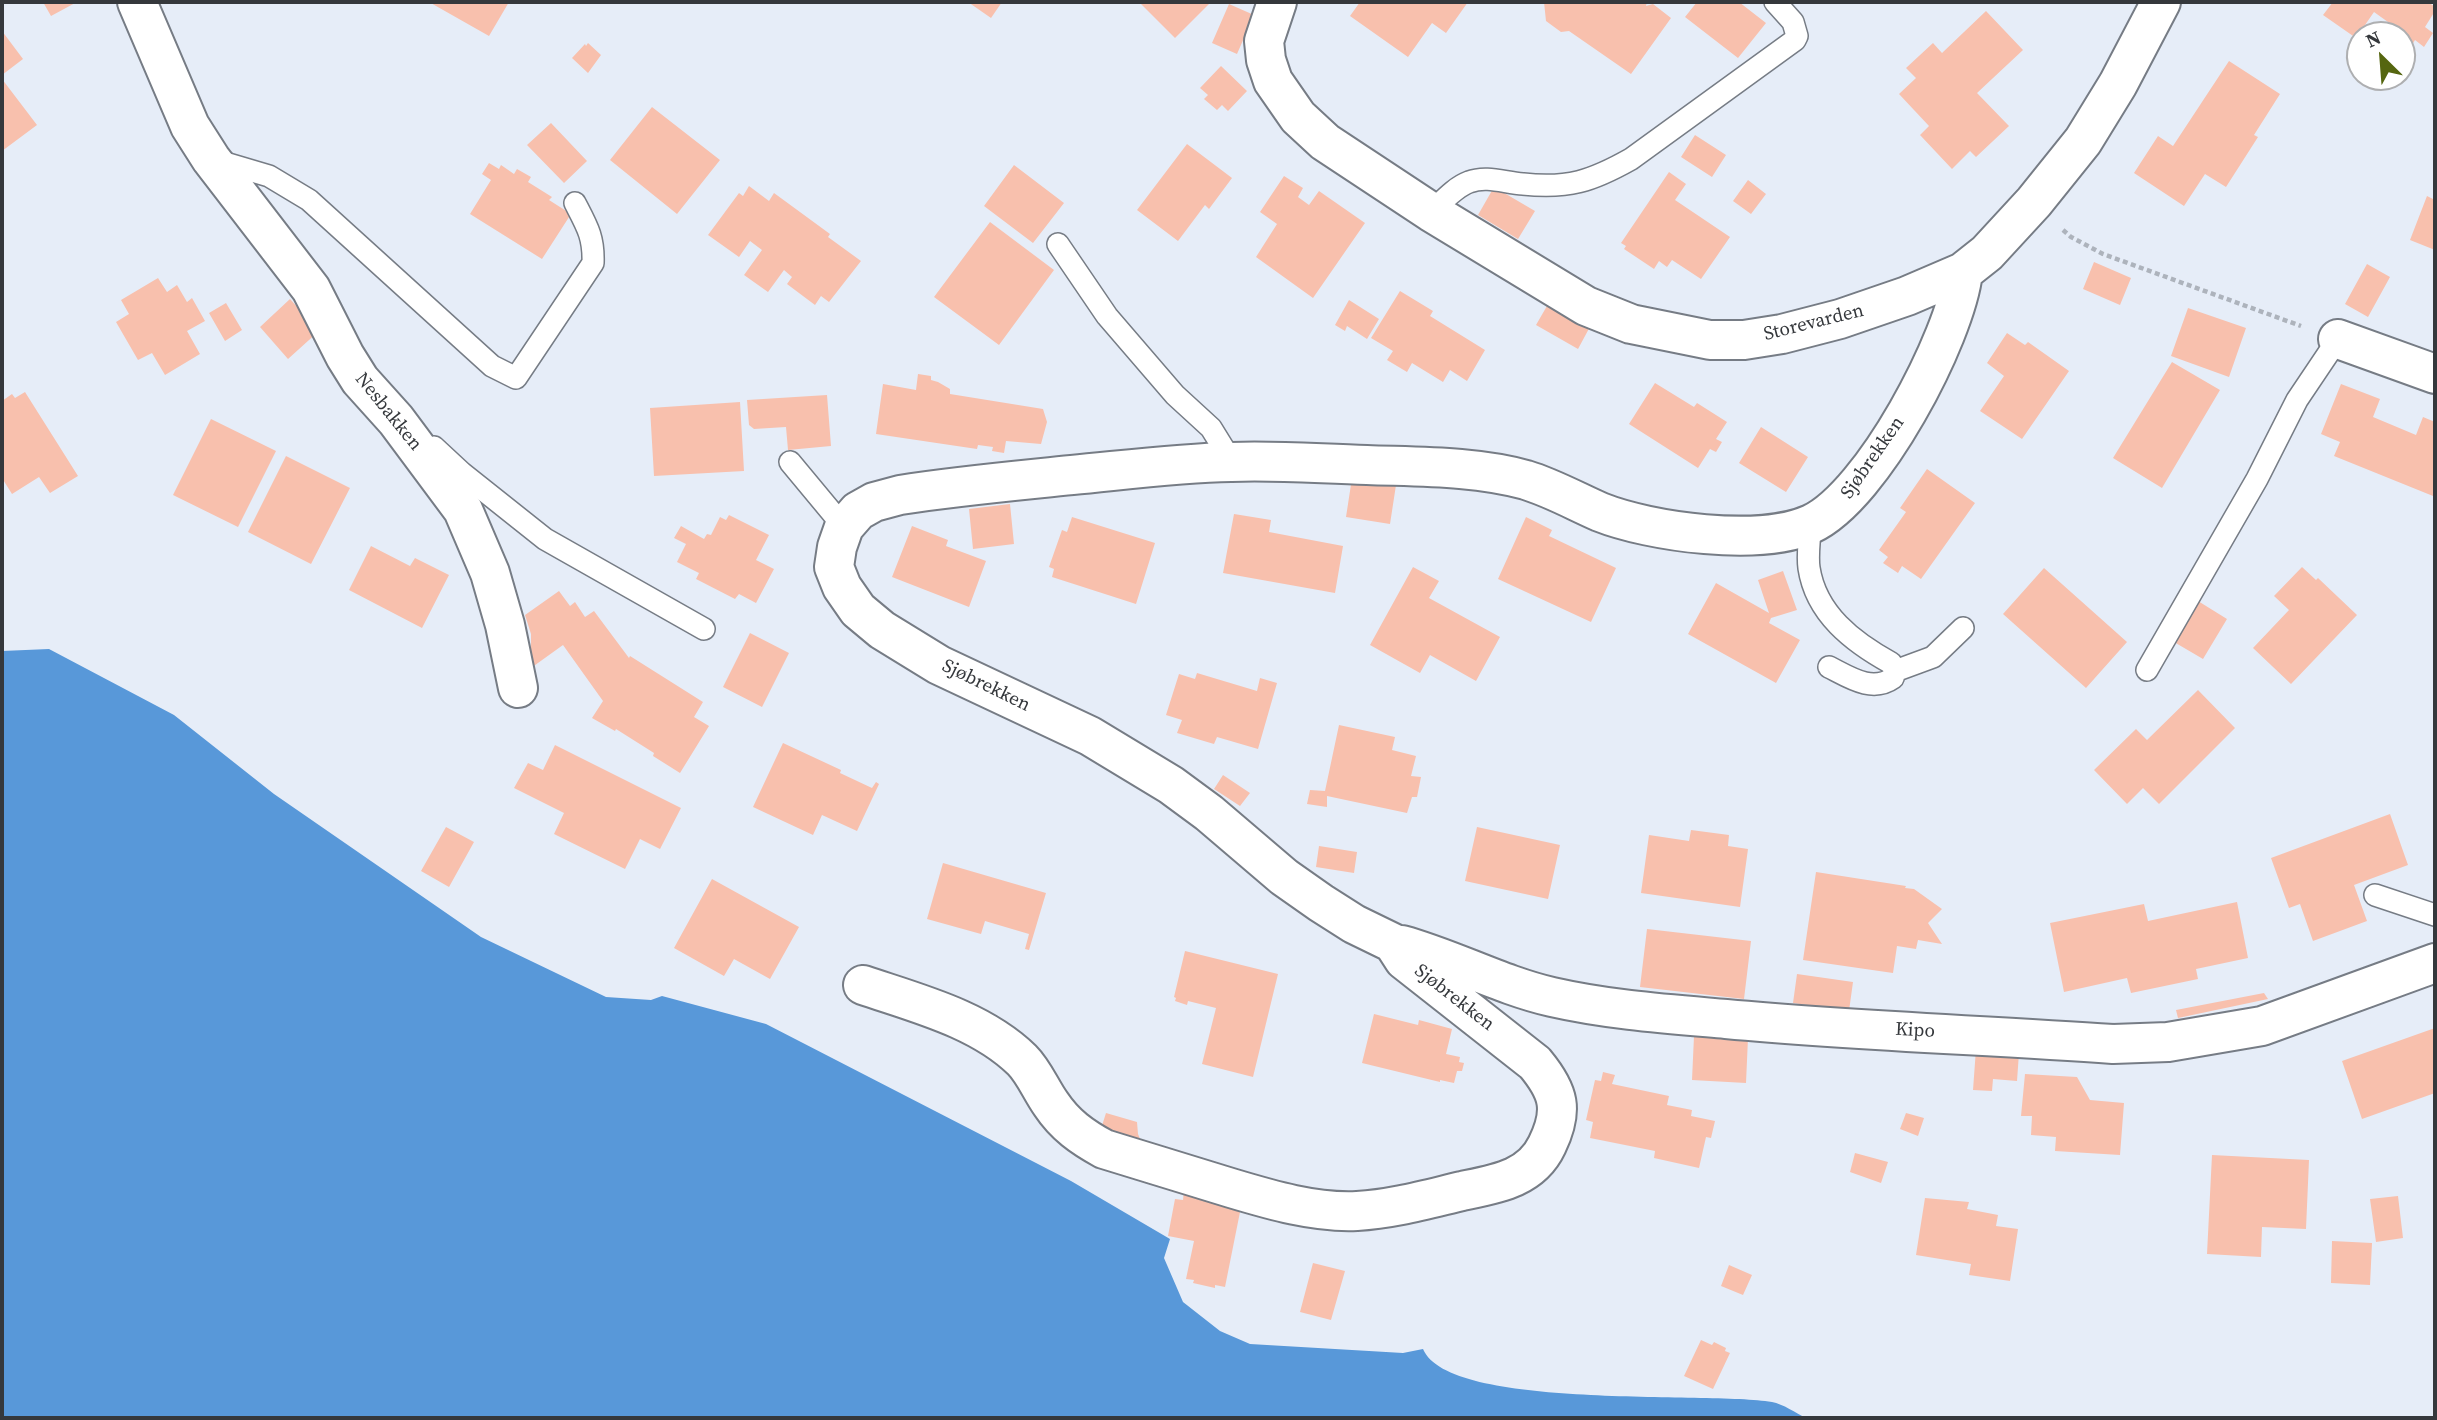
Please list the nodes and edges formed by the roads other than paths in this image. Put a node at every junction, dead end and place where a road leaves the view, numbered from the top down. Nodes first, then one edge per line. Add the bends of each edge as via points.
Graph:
1 (137, 2) edge
2 (1277, 2) edge
3 (1775, 2) edge
4 (2161, 2) edge
5 (211, 159) junction
6 (575, 203) dead end
7 (1431, 212) junction
8 (1058, 244) dead end
9 (1963, 272) junction
10 (2338, 339) joint
11 (2435, 374) edge
12 (403, 430) junction
13 (1232, 461) junction
14 (790, 462) dead end
15 (1810, 525) junction
16 (844, 527) junction
17 (1963, 628) dead end
18 (704, 629) dead end
19 (1829, 667) dead end
20 (2147, 670) dead end
21 (1895, 671) junction
22 (518, 688) dead end
23 (2375, 895) dead end
24 (2435, 915) edge
25 (1393, 943) junction
26 (2435, 963) edge
27 (863, 985) dead end

1 - 5 street, Nesbakken via 190,127
2 - 7 street, Storevarden via 1264,41 1266,60 1283,99 1325,142
3 - 7 lane via 1793,22 1795,40 1631,159 1603,175 1559,187 1488,178 1468,182
4 - 9 street, Storevarden via 2083,141 2034,202
5 - 6 lane via 269,176 309,200 492,366 516,378 593,263 591,234
5 - 12 street, Nesbakken via 311,289 360,380
7 - 9 street, Storevarden via 1586,306 1631,324 1710,340 1782,334 1840,319
8 - 13 lane via 1107,316 1175,395 1211,428
9 - 15 street, Sjøbrekken via 1951,322 1921,387 1853,490 1838,507
10 - 11 street
10 - 20 lane via 2297,400
12 - 18 lane via 419,433 545,539
12 - 22 street, Nesbakken via 463,510 477,539 505,625
13 - 15 street, Sjøbrekken via 1484,472 1525,480 1600,512 1667,530 1772,534
13 - 16 street, Sjøbrekken via 900,495 858,511
14 - 16 lane
15 - 21 lane via 1808,566 1831,620 1891,663
16 - 25 street, Sjøbrekken via 834,566 859,610 882,630 939,664 1126,757 1209,813 1321,903
17 - 21 lane via 1933,657
19 - 21 lane via 1861,683 1877,685 1893,678
23 - 24 lane
25 - 26 street, Kipo via 1551,997 1626,1010 2113,1044 2168,1042 2262,1026
25 - 27 street, Sjøbrekken via 1404,960 1535,1063 1549,1080 1558,1110 1553,1133 1542,1155 1525,1172 1502,1182 1356,1211 1269,1199 1104,1149 1063,1121 1023,1061 1000,1042 971,1026

